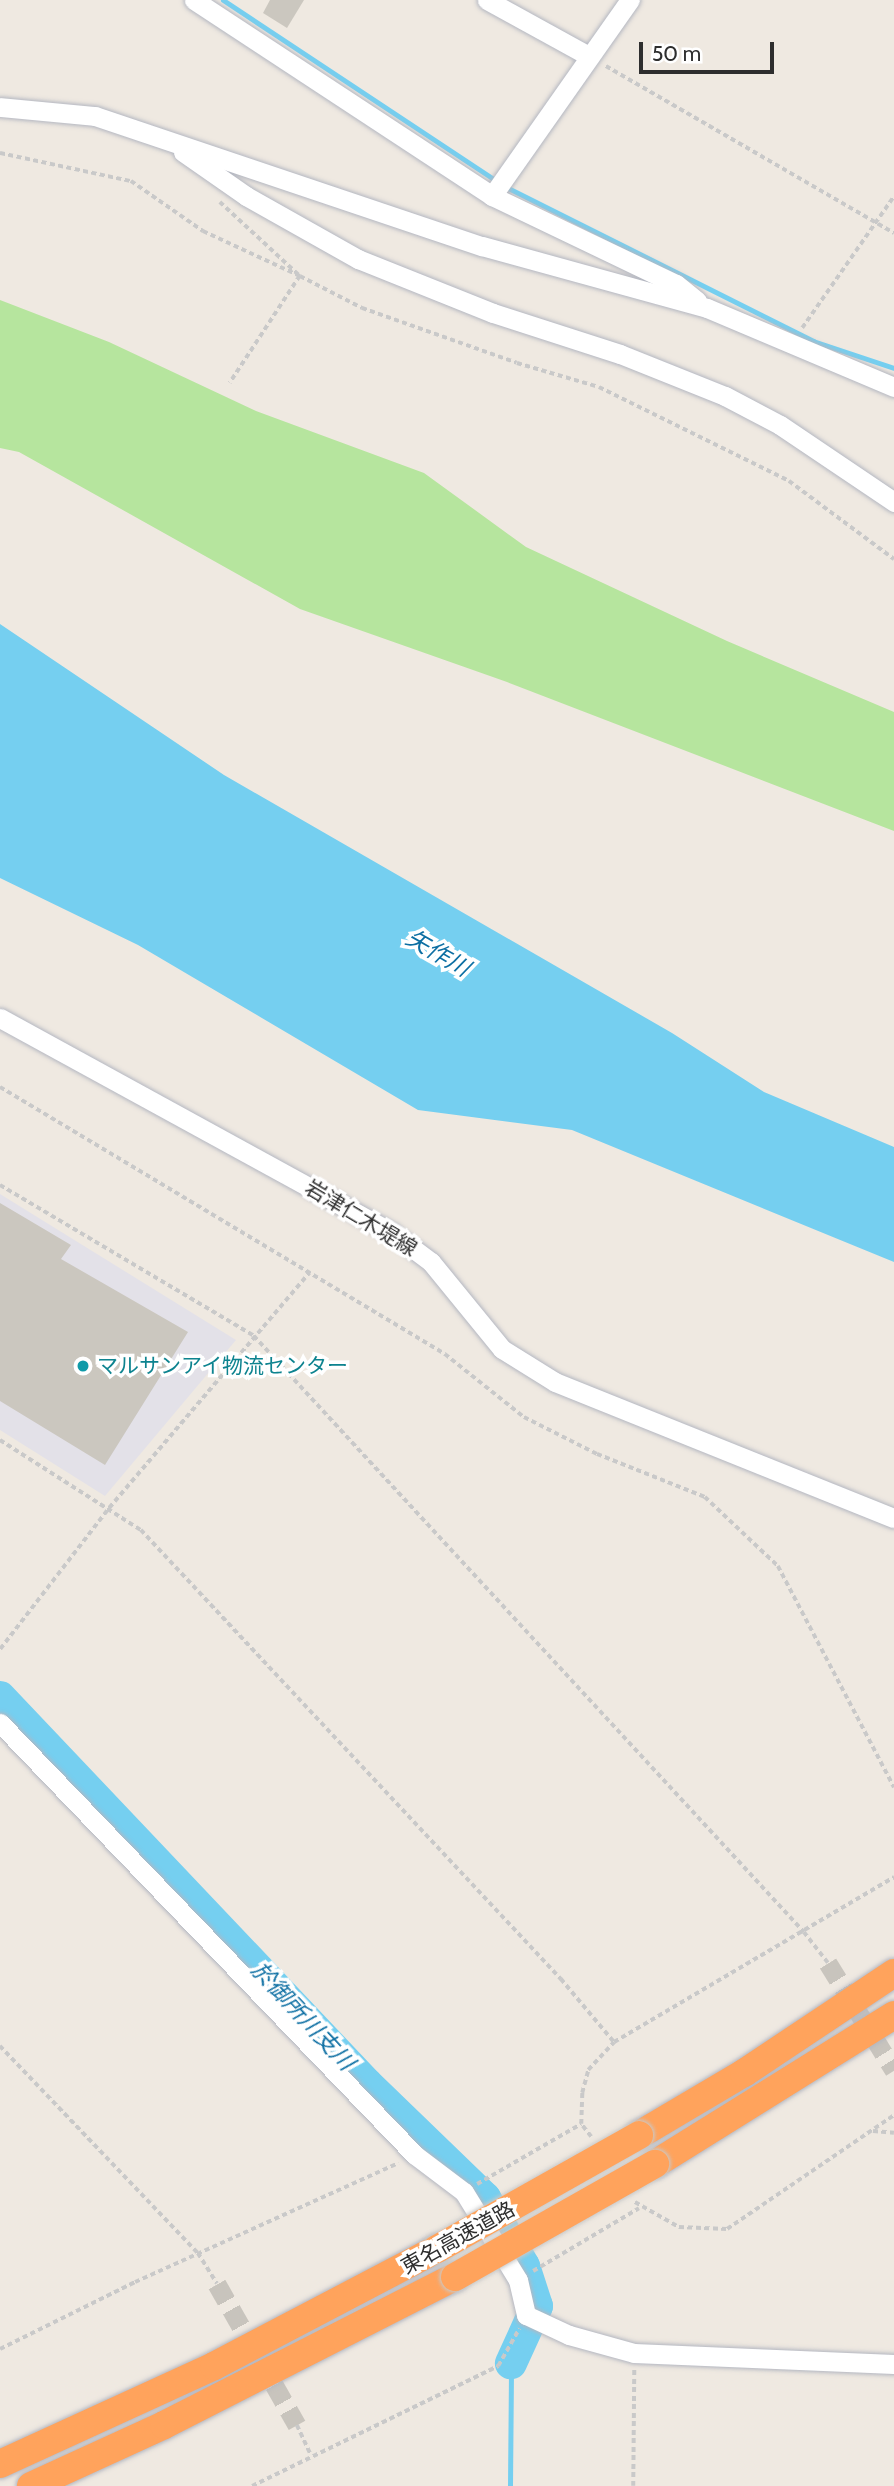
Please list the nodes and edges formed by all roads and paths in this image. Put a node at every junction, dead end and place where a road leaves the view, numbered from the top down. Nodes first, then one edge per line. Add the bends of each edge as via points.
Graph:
1 (194, 0) edge
2 (487, 0) edge
3 (629, 0) edge
4 (589, 56) junction
5 (0, 107) edge
6 (162, 138) junction
7 (0, 153) edge
8 (212, 195) dead end
9 (492, 196) junction
10 (894, 197) edge
11 (876, 221) junction
12 (894, 233) edge
13 (300, 276) junction
14 (706, 308) junction
15 (791, 344) junction
16 (230, 383) dead end
17 (894, 387) edge
18 (894, 502) edge
19 (894, 559) edge
20 (0, 1018) edge
21 (0, 1087) edge
22 (0, 1185) edge
23 (309, 1273) junction
24 (254, 1336) junction
25 (0, 1440) edge
26 (109, 1508) junction
27 (894, 1518) edge
28 (0, 1649) edge
29 (0, 1723) edge
30 (894, 1787) edge
31 (894, 1877) edge
32 (804, 1932) junction
33 (828, 1964) tunnel mouth
34 (894, 1973) edge
35 (894, 2015) edge
36 (614, 2042) junction
37 (0, 2046) edge
38 (894, 2115) edge
39 (871, 2131) junction
40 (894, 2133) edge
41 (415, 2155) junction
42 (464, 2192) junction
43 (198, 2253) junction
44 (518, 2280) junction
45 (217, 2284) tunnel mouth
46 (526, 2315) junction
47 (0, 2349) edge
48 (634, 2353) junction
49 (894, 2364) edge
50 (297, 2426) tunnel mouth
51 (312, 2456) junction
52 (0, 2465) edge
53 (31, 2486) edge
54 (252, 2486) edge
55 (633, 2486) edge

1 - 9 street
2 - 4 street
3 - 4 street
4 - 9 street
4 - 11 path
5 - 6 street via 95,116
6 - 14 street via 482,246
6 - 18 street via 246,195 358,259 725,396 780,425
7 - 13 path via 131,181 203,231
8 - 13 path
9 - 14 street via 676,284
10 - 11 path
11 - 12 path
11 - 15 path
13 - 16 path
13 - 19 path via 362,309 599,387 789,481
14 - 15 street
15 - 17 street
20 - 27 street, 岩津仁木堤線 via 391,1231 439,1270 502,1349 555,1382
21 - 23 path
22 - 24 path
23 - 24 path
23 - 30 path via 445,1354 524,1417 597,1454 705,1497 778,1566
24 - 26 path
24 - 32 path
25 - 26 path
26 - 28 path
26 - 36 path via 141,1530 561,1979
29 - 41 street
31 - 32 path
32 - 33 path
32 - 36 path
34 - 52 highway, 東名高速道路, bridge via 744,2073 437,2249 226,2360
35 - 53 highway, 東名高速道路, bridge via 655,2164 455,2277 176,2419
36 - 42 path via 588,2070 582,2123
37 - 43 path
38 - 39 path
39 - 40 path
39 - 44 path via 727,2229 679,2227 639,2208
41 - 42 street
41 - 43 path
42 - 44 street
43 - 45 path
43 - 47 path
44 - 46 street
46 - 48 street via 569,2335
46 - 51 path via 498,2366
48 - 49 street
48 - 55 path
50 - 51 path
51 - 54 path

